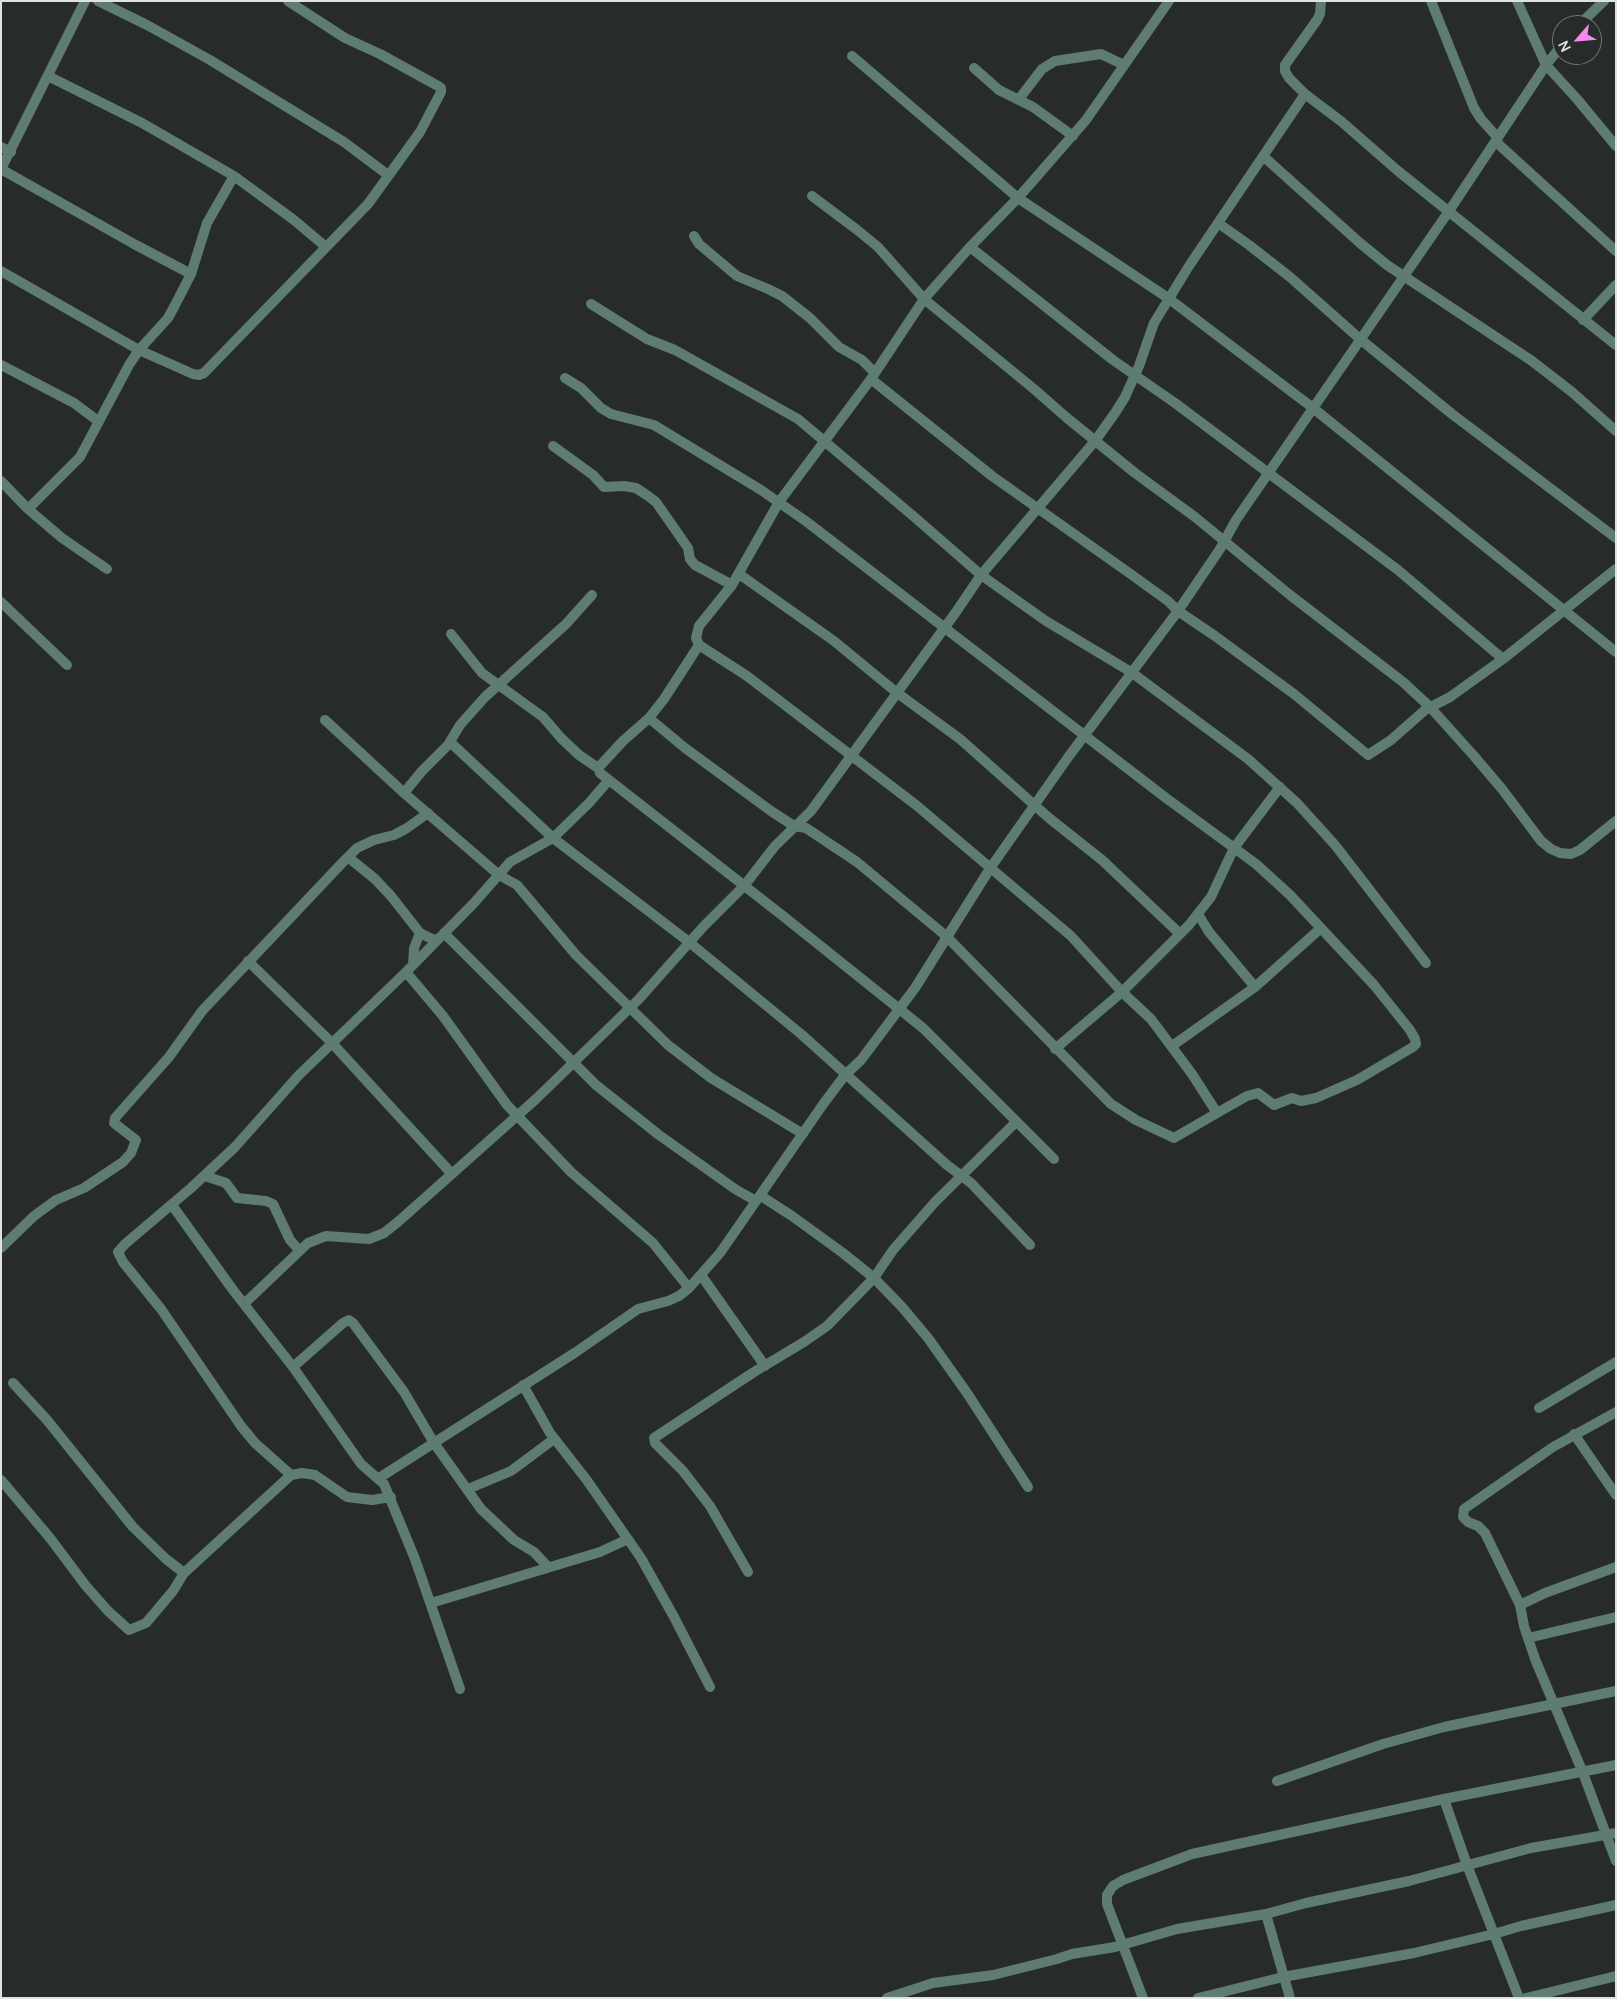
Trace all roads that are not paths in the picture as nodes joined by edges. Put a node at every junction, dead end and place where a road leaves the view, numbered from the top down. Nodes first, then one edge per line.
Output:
1 (85, 1) edge
2 (98, 1) edge
3 (288, 1) edge
4 (1169, 1) edge
5 (1321, 1) edge
6 (1431, 1) edge
7 (1517, 1) edge
8 (1604, 1) edge
9 (1590, 15) edge
10 (852, 56) dead end
11 (1552, 58) edge
12 (1546, 65) junction
13 (1124, 66) junction
14 (974, 68) dead end
15 (48, 76) junction
16 (1305, 94) junction
17 (1019, 99) junction
18 (1073, 136) junction
19 (1497, 140) junction
20 (1616, 146) edge
21 (6, 150) edge
22 (1263, 156) junction
23 (1, 169) edge
24 (388, 175) junction
25 (234, 176) junction
26 (812, 196) dead end
27 (1018, 198) junction
28 (1449, 211) junction
29 (1218, 223) junction
30 (694, 236) dead end
31 (326, 247) junction
32 (970, 247) junction
33 (1616, 251) edge
34 (1, 271) edge
35 (191, 274) junction
36 (1404, 276) junction
37 (1616, 285) edge
38 (1168, 298) junction
39 (924, 299) junction
40 (591, 304) dead end
41 (1584, 320) junction
42 (1360, 339) junction
43 (1616, 344) edge
44 (139, 350) junction
45 (1, 365) edge
46 (873, 376) junction
47 (1134, 376) junction
48 (565, 378) dead end
49 (1312, 408) junction
50 (98, 421) junction
51 (1616, 431) edge
52 (824, 442) junction
53 (1095, 442) junction
54 (553, 446) dead end
55 (1269, 474) junction
56 (1, 481) edge
57 (779, 502) junction
58 (1037, 508) junction
59 (28, 509) junction
60 (1616, 538) edge
61 (1224, 542) junction
62 (1616, 568) edge
63 (107, 569) dead end
64 (739, 574) junction
65 (980, 575) junction
66 (732, 585) junction
67 (592, 595) dead end
68 (1, 602) edge
69 (1178, 611) junction
70 (1564, 611) junction
71 (945, 627) junction
72 (451, 634) dead end
73 (699, 645) junction
74 (1616, 652) edge
75 (1503, 659) junction
76 (67, 665) dead end
77 (1131, 672) junction
78 (499, 685) junction
79 (896, 692) junction
80 (1430, 707) junction
81 (649, 718) junction
82 (325, 720) dead end
83 (1085, 735) junction
84 (450, 742) junction
85 (850, 756) junction
86 (598, 768) junction
87 (609, 780) junction
88 (1280, 787) junction
89 (404, 793) junction
90 (1034, 806) junction
91 (428, 813) junction
92 (1616, 820) edge
93 (794, 826) junction
94 (553, 838) junction
95 (1234, 848) junction
96 (348, 857) junction
97 (991, 867) junction
98 (499, 874) junction
99 (744, 886) junction
100 (1198, 914) junction
101 (1321, 928) junction
102 (420, 933) junction
103 (1179, 933) junction
104 (441, 936) junction
105 (946, 936) junction
106 (689, 942) junction
107 (248, 961) junction
108 (1426, 963) dead end
109 (409, 969) junction
110 (1255, 987) junction
111 (1122, 992) junction
112 (629, 1008) junction
113 (898, 1008) junction
114 (332, 1043) junction
115 (1172, 1046) junction
116 (1056, 1049) junction
117 (572, 1063) junction
118 (846, 1075) junction
119 (1217, 1113) junction
120 (518, 1115) junction
121 (1016, 1122) junction
122 (803, 1134) junction
123 (1054, 1159) dead end
124 (451, 1173) junction
125 (960, 1175) junction
126 (205, 1176) junction
127 (758, 1198) junction
128 (172, 1205) junction
129 (1030, 1244) dead end
130 (1, 1248) edge
131 (299, 1250) junction
132 (701, 1275) junction
133 (874, 1278) junction
134 (689, 1288) junction
135 (245, 1304) junction
136 (1616, 1362) edge
137 (293, 1366) junction
138 (765, 1366) junction
139 (13, 1384) dead end
140 (523, 1385) junction
141 (1539, 1408) dead end
142 (1616, 1412) edge
143 (1574, 1434) junction
144 (554, 1438) junction
145 (434, 1443) junction
146 (291, 1475) junction
147 (379, 1478) junction
148 (1, 1480) edge
149 (1028, 1487) dead end
150 (468, 1489) junction
151 (1616, 1495) edge
152 (391, 1497) junction
153 (628, 1539) junction
154 (548, 1567) junction
155 (1616, 1567) edge
156 (748, 1572) dead end
157 (184, 1574) junction
158 (431, 1603) junction
159 (1520, 1605) junction
160 (1616, 1617) edge
161 (1528, 1638) junction
162 (710, 1687) dead end
163 (460, 1689) dead end
164 (1616, 1691) edge
165 (1553, 1704) junction
166 (1616, 1765) edge
167 (1583, 1773) junction
168 (1277, 1780) dead end
169 (1444, 1800) junction
170 (1610, 1834) edge
171 (1616, 1861) edge
172 (1467, 1865) junction
173 (1616, 1905) edge
174 (1266, 1914) junction
175 (1494, 1934) junction
176 (1122, 1944) junction
177 (1616, 1976) edge
178 (1283, 1977) junction
179 (887, 1998) edge
180 (1143, 1998) edge
181 (1198, 1998) edge
182 (1290, 1998) edge
183 (1519, 1998) edge
184 (1526, 1998) edge

1 - 15 street
2 - 24 street
3 - 24 street
4 - 13 street
5 - 16 street
6 - 19 street
7 - 12 street
8 - 9 street
10 - 27 street
11 - 12 street
12 - 19 street
12 - 20 street
13 - 17 street
13 - 18 street
14 - 17 street
15 - 21 street
15 - 25 street
16 - 22 street
16 - 28 street
17 - 18 street
18 - 27 street
19 - 28 street
19 - 33 street
21 - 23 street
22 - 29 street
22 - 36 street
23 - 35 street
24 - 31 street
25 - 31 street
25 - 35 street
26 - 39 street
27 - 32 street
27 - 38 street
28 - 36 street
28 - 41 street
29 - 38 street
29 - 42 street
30 - 46 street
31 - 44 street
32 - 39 street
32 - 47 street
34 - 44 street
35 - 44 street
36 - 42 street
36 - 51 street
37 - 41 street
38 - 47 street
38 - 49 street
39 - 46 street
39 - 53 street
40 - 52 street
41 - 43 street
42 - 49 street
42 - 60 street
44 - 50 street
45 - 50 street
46 - 52 street
46 - 58 street
47 - 53 street
47 - 55 street
48 - 57 street
49 - 55 street
49 - 70 street
50 - 59 street
52 - 57 street
52 - 65 street
53 - 58 street
53 - 61 street
54 - 66 street
55 - 61 street
55 - 75 street
56 - 59 street
57 - 64 street
57 - 71 street
58 - 65 street
58 - 69 street
59 - 63 street
61 - 69 street
61 - 80 street
62 - 70 street
64 - 66 street
64 - 79 street
65 - 71 street
65 - 77 street
66 - 73 street
67 - 78 street
68 - 76 street
69 - 77 street
69 - 80 street
70 - 74 street
70 - 75 street
71 - 79 street
71 - 83 street
72 - 78 street
73 - 81 street
73 - 85 street
75 - 80 street
77 - 83 street
77 - 88 street
78 - 84 street
78 - 86 street
79 - 85 street
79 - 90 street
80 - 92 street
81 - 86 street
81 - 93 street
82 - 89 street
83 - 90 street
83 - 95 street
84 - 89 street
84 - 94 street
85 - 93 street
85 - 97 street
86 - 87 street
87 - 94 street
87 - 99 street
88 - 95 street
88 - 108 street
89 - 91 street
90 - 97 street
90 - 103 street
91 - 96 street
91 - 98 street
93 - 99 street
93 - 105 street
94 - 98 street
94 - 106 street
95 - 100 street
95 - 101 street
96 - 102 street
96 - 107 street
97 - 105 street
97 - 111 street
98 - 104 street
98 - 112 street
99 - 106 street
99 - 113 street
100 - 103 street
100 - 110 street
101 - 110 street
101 - 119 street
102 - 104 street
102 - 109 street
103 - 111 street
104 - 109 street
104 - 117 street
105 - 113 street
105 - 116 street
106 - 112 street
106 - 118 street
107 - 114 street
107 - 130 street
109 - 114 street
109 - 120 street
110 - 115 street
111 - 115 street
111 - 116 street
112 - 117 street
112 - 122 street
113 - 118 street
113 - 121 street
114 - 124 street
114 - 126 street
115 - 119 street
116 - 119 street
117 - 120 street
117 - 127 street
118 - 122 street
118 - 125 street
120 - 124 street
120 - 134 street
121 - 123 street
121 - 125 street
122 - 127 street
124 - 131 street
125 - 129 street
125 - 133 street
126 - 128 street
126 - 131 street
127 - 132 street
127 - 133 street
128 - 135 street
128 - 146 street
131 - 135 street
132 - 134 street
132 - 138 street
133 - 138 street
133 - 149 street
134 - 140 street
135 - 137 street
136 - 141 street
137 - 145 street
137 - 147 street
138 - 156 street
139 - 157 street
140 - 144 street
140 - 145 street
142 - 143 street
143 - 151 street
143 - 159 street
144 - 150 street
144 - 153 street
145 - 147 street
145 - 150 street
146 - 152 street
146 - 157 street
147 - 152 street
148 - 157 street
150 - 154 street
152 - 158 street
153 - 154 street
153 - 162 street
154 - 158 street
155 - 159 street
158 - 163 street
159 - 161 street
160 - 161 street
161 - 165 street
164 - 165 street
165 - 167 street
165 - 168 street
166 - 167 street
167 - 169 street
167 - 170 street
169 - 172 street
169 - 176 street
170 - 171 street
170 - 172 street
172 - 174 street
172 - 175 street
173 - 175 street
174 - 176 street
174 - 178 street
175 - 178 street
175 - 183 street
176 - 179 street
176 - 180 street
177 - 184 street
178 - 181 street
178 - 182 street

